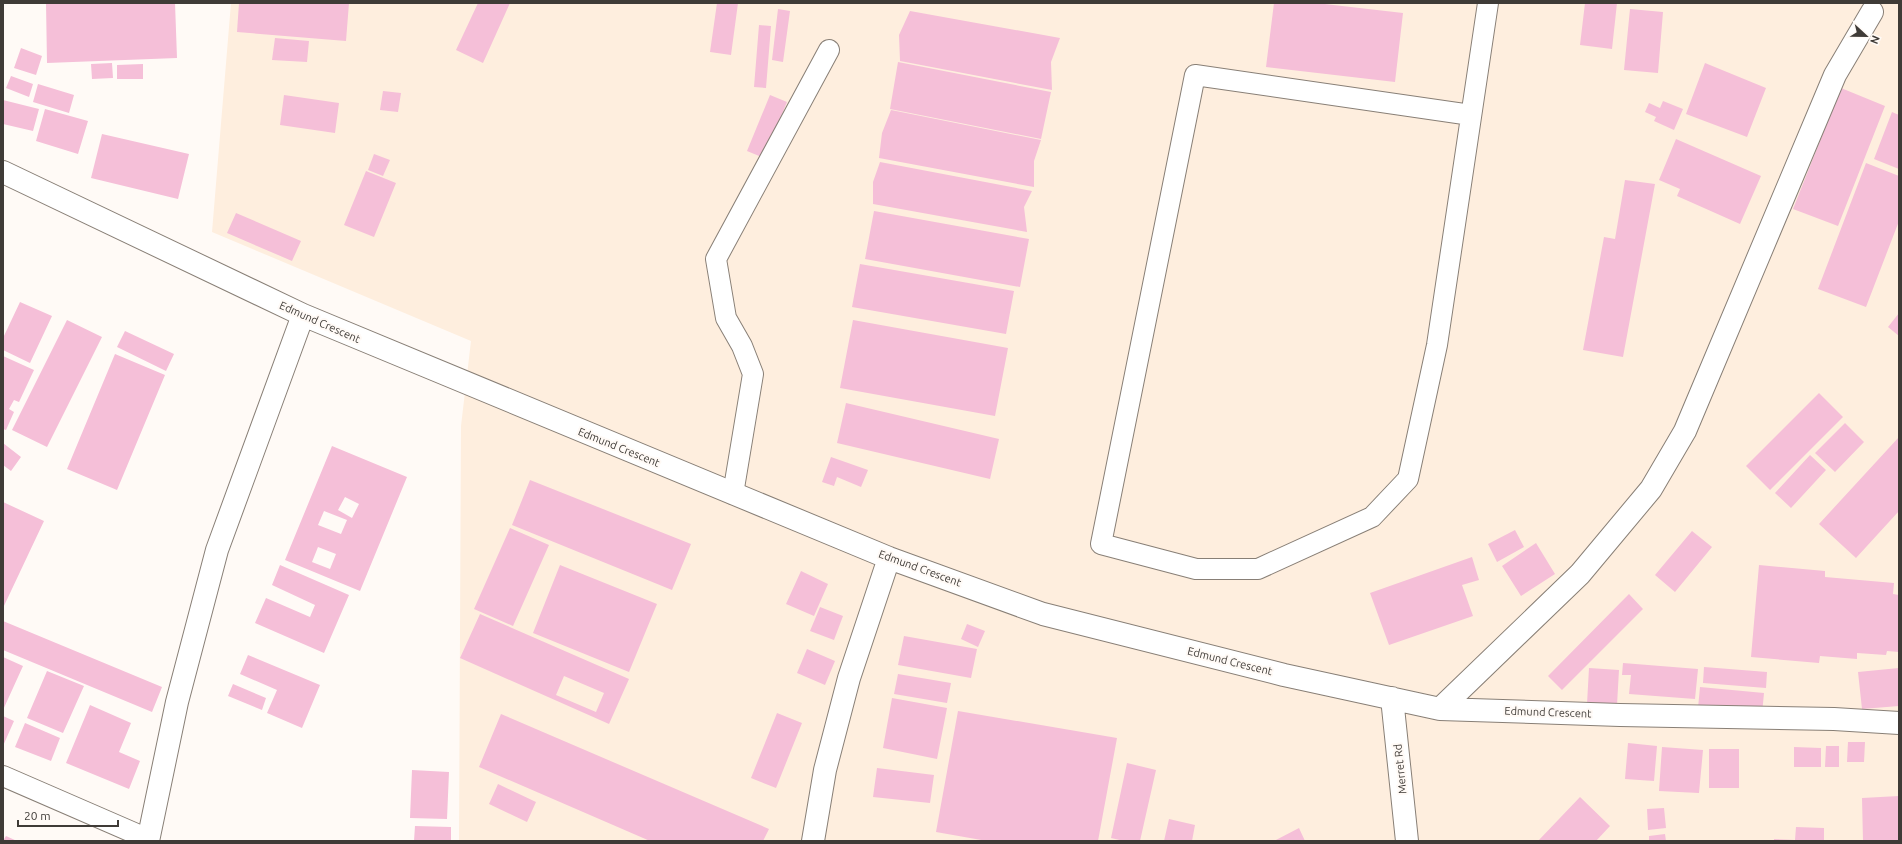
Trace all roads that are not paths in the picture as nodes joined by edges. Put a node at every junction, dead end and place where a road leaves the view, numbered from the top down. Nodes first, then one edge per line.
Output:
1 (1488, 3) edge
2 (1872, 12) dead end
3 (829, 50) dead end
4 (1471, 115) junction
5 (3, 172) edge
6 (302, 315) junction
7 (733, 494) junction
8 (889, 558) junction
9 (1392, 698) junction
10 (1440, 709) junction
11 (1899, 723) edge
12 (3, 776) edge
13 (148, 840) edge
14 (813, 841) edge
15 (1407, 841) edge

1 - 4 lane
2 - 10 street
3 - 7 lane
4 - 4 lane
5 - 6 street, Edmund Crescent
6 - 7 street, Edmund Crescent
6 - 13 street
7 - 8 street, Edmund Crescent
8 - 9 street, Edmund Crescent
8 - 14 street
9 - 10 street, Edmund Crescent
9 - 15 street, Merret Rd
10 - 11 street, Edmund Crescent
12 - 13 lane

